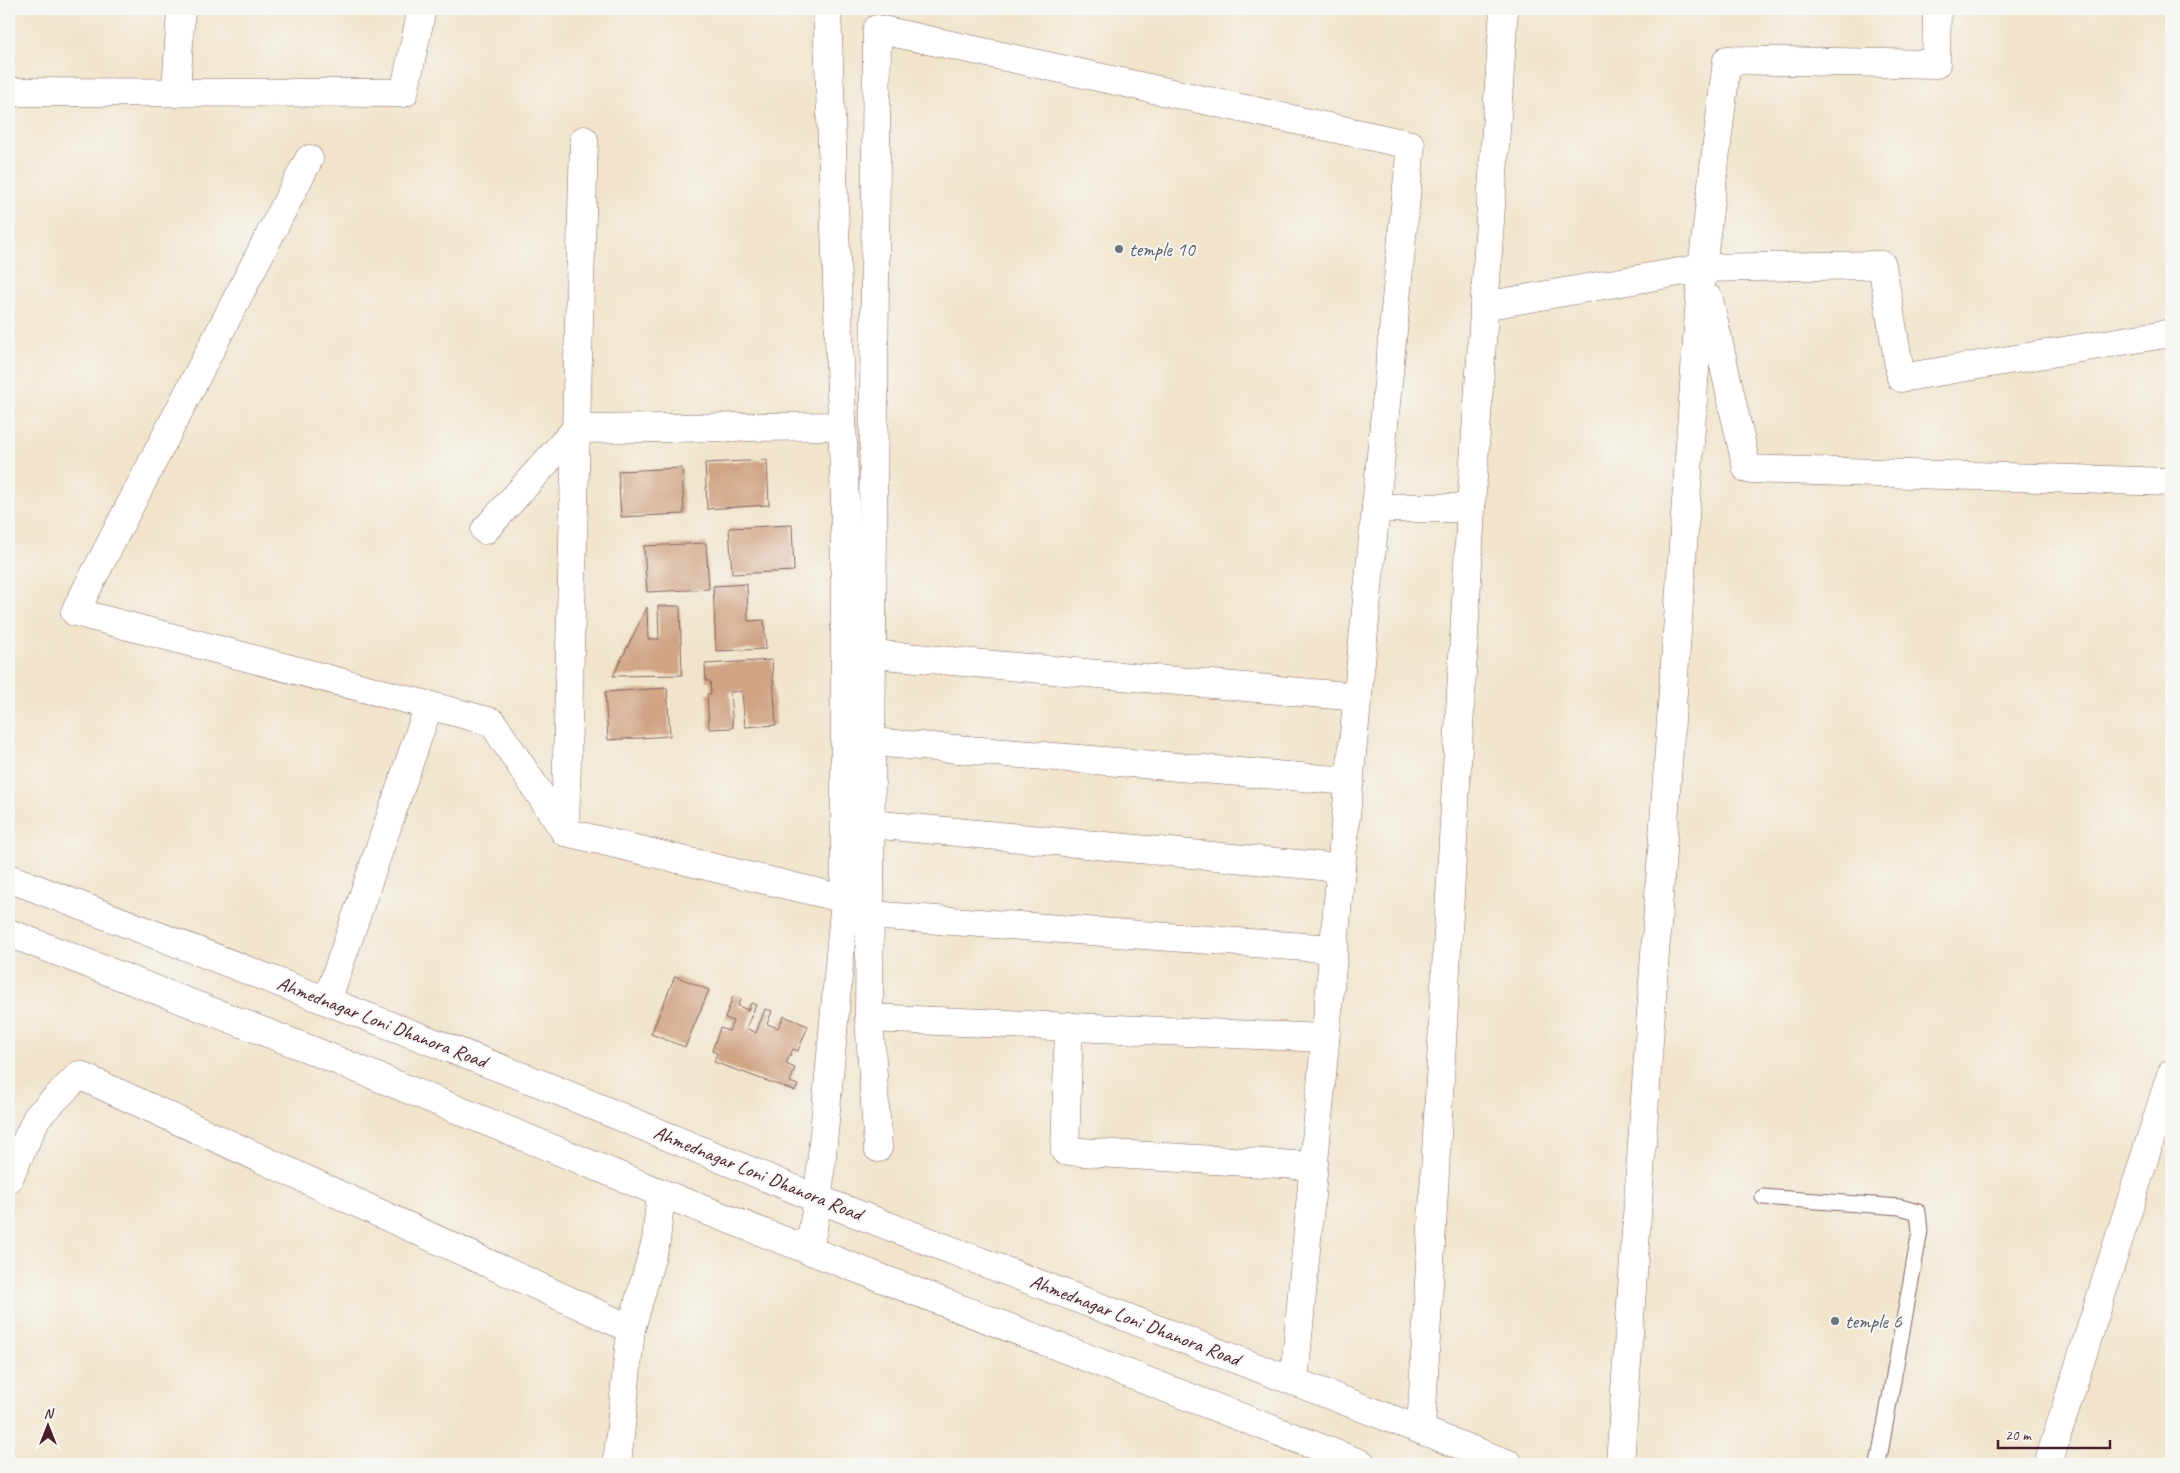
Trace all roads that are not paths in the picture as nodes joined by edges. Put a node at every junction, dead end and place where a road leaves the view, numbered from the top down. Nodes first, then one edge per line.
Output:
1 (181, 9) edge
2 (422, 9) edge
3 (827, 9) edge
4 (1504, 9) edge
5 (1937, 9) edge
6 (9, 92) edge
7 (176, 93) junction
8 (584, 140) dead end
9 (309, 159) dead end
10 (1702, 268) junction
11 (1484, 306) junction
12 (2171, 333) edge
13 (842, 426) junction
14 (576, 429) junction
15 (2171, 482) edge
16 (1376, 508) junction
17 (1471, 508) junction
18 (485, 530) dead end
19 (872, 654) junction
20 (1358, 696) junction
21 (429, 705) junction
22 (871, 742) junction
23 (1350, 782) junction
24 (871, 824) junction
25 (565, 832) junction
26 (1341, 868) junction
27 (9, 878) edge
28 (845, 899) junction
29 (870, 915) junction
30 (9, 933) edge
31 (1333, 950) junction
32 (327, 1001) junction
33 (869, 1018) junction
34 (1069, 1026) junction
35 (1325, 1038) junction
36 (2171, 1074) edge
37 (878, 1148) dead end
38 (1313, 1166) junction
39 (9, 1178) edge
40 (661, 1193) junction
41 (1763, 1198) dead end
42 (818, 1199) junction
43 (810, 1251) junction
44 (632, 1329) junction
45 (1294, 1381) junction
46 (1421, 1430) junction
47 (1355, 1463) edge
48 (617, 1464) edge
49 (1509, 1464) edge
50 (1620, 1464) edge
51 (1878, 1464) edge
52 (2048, 1464) edge

1 - 7 street
2 - 7 street
3 - 13 street
4 - 11 street
5 - 10 street
6 - 7 street
8 - 14 street
9 - 21 street
10 - 11 street
10 - 12 street
10 - 15 street
10 - 50 street
11 - 17 street
13 - 14 street
13 - 28 street
14 - 18 street
14 - 25 street
16 - 17 street
16 - 19 street
16 - 20 street
17 - 46 street
19 - 20 street
19 - 22 street
20 - 23 street
21 - 25 street
21 - 32 street
22 - 23 street
22 - 24 street
23 - 26 street
24 - 26 street
24 - 29 street
25 - 28 street
26 - 31 street
27 - 32 street, Ahmednagar Loni Dhanora Road
28 - 42 street
29 - 31 street
29 - 33 street
30 - 40 street
31 - 35 street
32 - 42 street, Ahmednagar Loni Dhanora Road
33 - 34 street
33 - 37 street
34 - 35 street
34 - 38 street
35 - 38 street
36 - 52 street
38 - 45 street
39 - 44 street
40 - 43 street
40 - 44 street
41 - 51 lane
42 - 43 street
42 - 45 street, Ahmednagar Loni Dhanora Road
43 - 47 street
44 - 48 street
45 - 46 street, Ahmednagar Loni Dhanora Road
46 - 49 street, Ahmednagar Loni Dhanora Road

